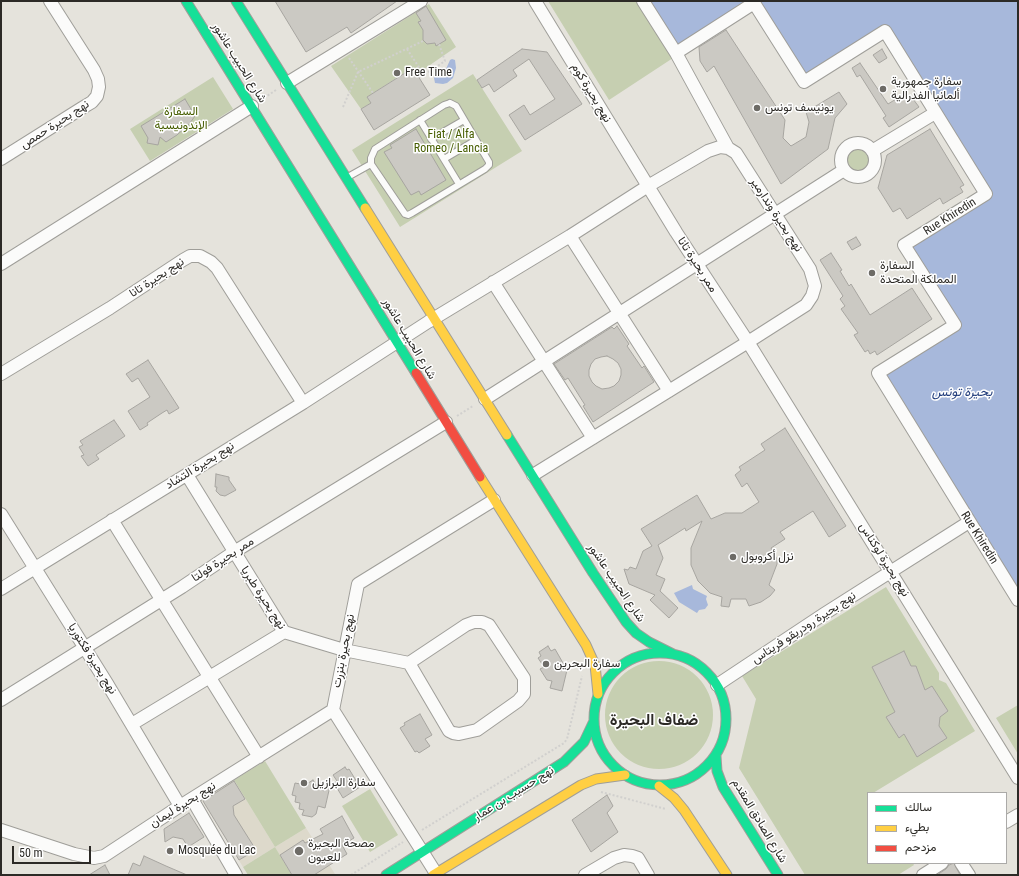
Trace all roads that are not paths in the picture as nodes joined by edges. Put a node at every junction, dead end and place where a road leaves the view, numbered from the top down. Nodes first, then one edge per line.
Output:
1 (50, 1) edge
2 (186, 1) edge
3 (236, 1) edge
4 (421, 1) edge
5 (535, 1) edge
6 (643, 1) edge
7 (676, 53) junction
8 (287, 83) junction
9 (252, 106) junction
10 (935, 113) junction
11 (420, 120) junction
12 (464, 120) junction
13 (431, 139) junction
14 (476, 140) junction
15 (728, 148) junction
16 (872, 151) junction
17 (1, 159) edge
18 (444, 159) junction
19 (371, 164) junction
20 (844, 170) junction
21 (346, 178) junction
22 (459, 184) junction
23 (648, 186) junction
24 (774, 214) junction
25 (570, 236) junction
26 (1, 264) edge
27 (697, 264) junction
28 (493, 282) junction
29 (619, 313) junction
30 (434, 318) junction
31 (397, 342) junction
32 (748, 342) junction
33 (544, 361) junction
34 (1, 374) edge
35 (669, 391) junction
36 (485, 399) junction
37 (303, 403) junction
38 (446, 422) junction
39 (593, 438) junction
40 (187, 475) junction
41 (533, 475) junction
42 (494, 500) junction
43 (1, 514) edge
44 (112, 520) junction
45 (970, 522) junction
46 (234, 552) junction
47 (35, 568) junction
48 (891, 572) junction
49 (1, 590) edge
50 (162, 600) junction
51 (1018, 600) edge
52 (284, 632) junction
53 (85, 648) junction
54 (344, 650) junction
55 (673, 654) junction
56 (409, 663) junction
57 (209, 676) junction
58 (717, 684) junction
59 (598, 694) junction
60 (1, 700) edge
61 (333, 710) junction
62 (593, 723) junction
63 (132, 724) junction
64 (716, 756) junction
65 (259, 757) junction
66 (624, 775) junction
67 (1018, 778) edge
68 (659, 786) junction
69 (192, 799) junction
70 (180, 806) junction
71 (1018, 815) edge
72 (1007, 821) edge
73 (1, 830) edge
74 (422, 852) junction
75 (940, 864) edge
76 (962, 864) edge
77 (435, 874) edge
78 (236, 875) edge
79 (386, 875) edge
80 (585, 875) edge
81 (648, 875) edge
82 (727, 875) edge
83 (778, 875) edge
84 (923, 875) edge
85 (969, 875) edge

1 - 17 street, نهج بحيرة حمص
2 - 9 main road, شارع الحبيب عاشور
3 - 8 main road, شارع الحبيب عاشور
4 - 8 street
5 - 23 street, نهج بحيرة كوم
6 - 7 street
7 - 10 street, Rue Khiredin
7 - 15 street, نهج بحيرة وندارمير
8 - 21 main road, شارع الحبيب عاشور
9 - 26 street
9 - 31 main road, شارع الحبيب عاشور
10 - 16 street
10 - 45 street, Rue Khiredin
11 - 12 lane
11 - 13 lane
11 - 19 lane
12 - 13 lane
12 - 14 lane
13 - 18 lane
14 - 18 lane
14 - 22 lane
15 - 23 street
15 - 24 street, نهج بحيرة وندارمير
16 - 20 street
16 - 20 street
18 - 22 lane
19 - 21 lane
19 - 22 lane
20 - 24 street
21 - 30 main road, شارع الحبيب عاشور
23 - 25 street
23 - 27 street, ممر بحيرة تانا
24 - 27 street
24 - 32 street, نهج بحيرة وندارمير
25 - 28 street
25 - 29 street
27 - 29 street
27 - 32 street, ممر بحيرة تانا
28 - 30 street
28 - 33 street
29 - 33 street
29 - 35 street
30 - 31 street, نهج بحيرة التشاد
30 - 36 main road, شارع الحبيب عاشور
31 - 37 street, نهج بحيرة التشاد
31 - 38 main road, شارع الحبيب عاشور
32 - 35 street, نهج بحيرة وندارمير
32 - 48 street, نهج بحيرة لوكناس
33 - 36 street
33 - 39 street
34 - 37 street, نهج بحيرة تانا
35 - 39 street, نهج بحيرة وندارمير
36 - 41 main road, شارع الحبيب عاشور
37 - 40 street, نهج بحيرة التشاد
38 - 42 main road, شارع الحبيب عاشور
38 - 46 street, ممر بحيرة فولتا
39 - 41 street, نهج بحيرة وندارمير
40 - 44 street, نهج بحيرة التشاد
40 - 46 street, نهج بحيرة طبريا
41 - 55 main road, شارع الحبيب عاشور
42 - 54 street, نهج بحيرة بنزرت
42 - 59 main road, شارع الحبيب عاشور
43 - 47 street, نهج بحيرة فكتوريا
44 - 47 street, نهج بحيرة التشاد
44 - 50 street
45 - 48 street, نهج بحيرة رودريقو فريتاس
45 - 51 street, Rue Khiredin
46 - 50 street, ممر بحيرة فولتا
46 - 52 street, نهج بحيرة طبريا
47 - 49 street, نهج بحيرة التشاد
47 - 53 street, نهج بحيرة فكتوريا
48 - 58 street, نهج بحيرة رودريقو فريتاس
48 - 67 street, نهج بحيرة لوكناس
50 - 53 street, ممر بحيرة فولتا
50 - 57 street
52 - 54 street, نهج بحيرة طبريا
52 - 57 street
53 - 60 street, ممر بحيرة فولتا
53 - 63 street, نهج بحيرة فكتوريا
54 - 56 street, نهج بحيرة طبريا
54 - 61 street, نهج بحيرة بنزرت
55 - 58 main road
55 - 59 main road
56 - 56 street
57 - 63 street
57 - 65 street
58 - 64 main road
59 - 62 main road
61 - 65 street, نهج بحيرة ليمان
61 - 74 street
62 - 66 main road
62 - 74 main road, نهج حسيب بن عمار
63 - 70 street, نهج بحيرة فكتوريا
64 - 68 main road
64 - 83 main road, شارع الصادق المقدم
65 - 69 street, نهج بحيرة ليمان
66 - 68 main road
66 - 77 main road
68 - 82 main road
69 - 70 street, نهج بحيرة ليمان
69 - 78 street
70 - 73 street, نهج بحيرة ليمان
71 - 72 street
74 - 77 street
74 - 79 main road, نهج حسيب بن عمار
75 - 84 street
76 - 85 street
80 - 81 street

